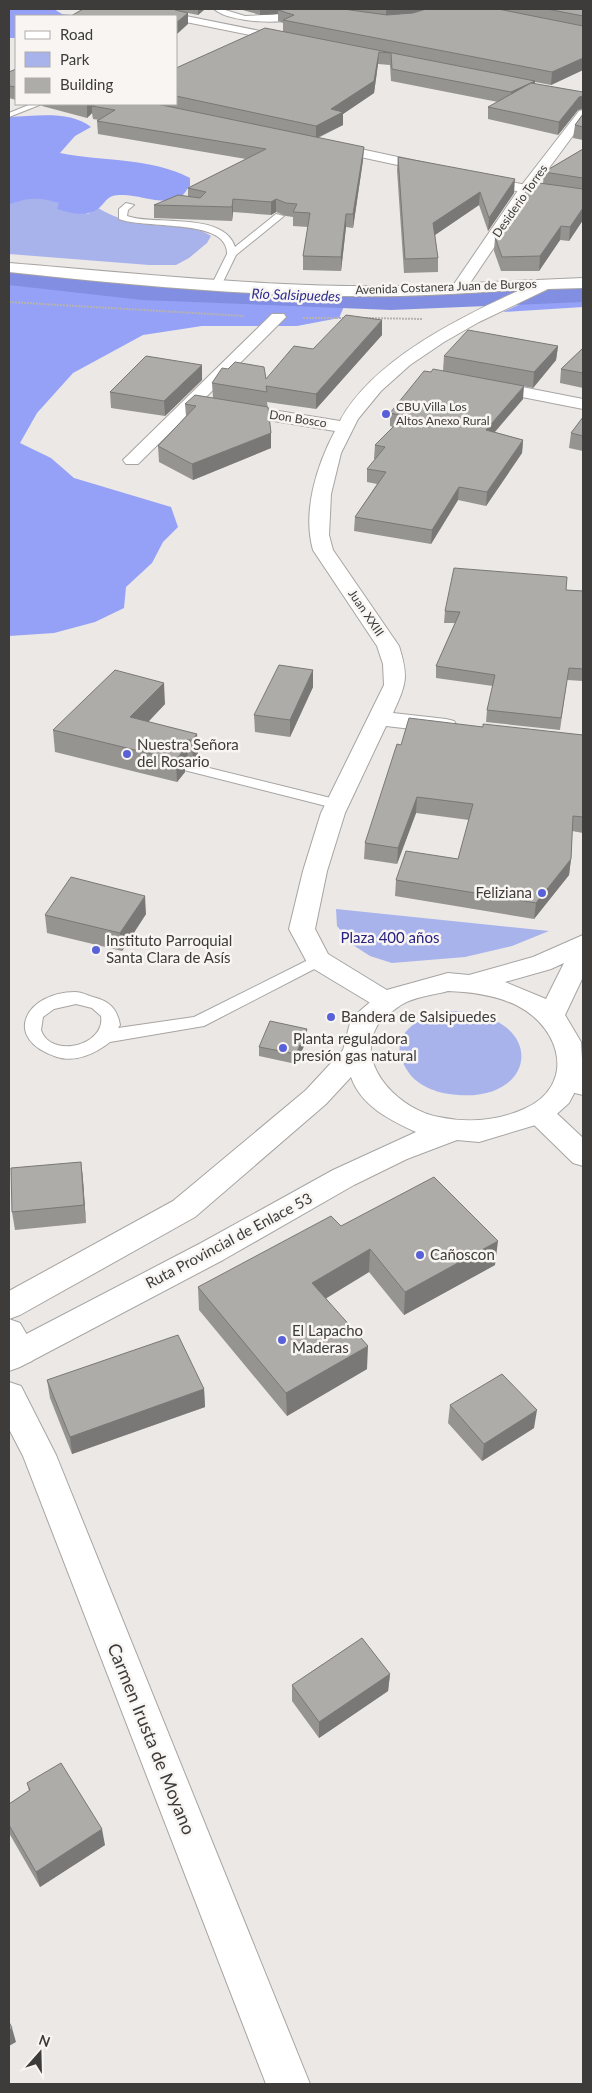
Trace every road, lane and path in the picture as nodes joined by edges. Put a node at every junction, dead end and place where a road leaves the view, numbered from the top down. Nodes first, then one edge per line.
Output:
1 (218, 9) edge
2 (315, 14) edge
3 (178, 17) edge
4 (304, 42) edge
5 (35, 105) edge
6 (583, 114) edge
7 (10, 115) edge
8 (313, 143) edge
9 (448, 172) edge
10 (468, 176) edge
11 (526, 189) junction
12 (583, 197) edge
13 (126, 207) dead end
14 (279, 216) edge
15 (232, 254) junction
16 (9, 268) edge
17 (583, 283) edge
18 (216, 286) junction
19 (542, 286) junction
20 (459, 289) junction
21 (9, 302) edge
22 (278, 317) junction
23 (349, 318) edge
24 (359, 318) edge
25 (468, 320) junction
26 (471, 382) edge
27 (191, 402) junction
28 (583, 404) edge
29 (345, 427) junction
30 (132, 460) dead end
31 (378, 718) junction
32 (466, 728) edge
33 (189, 766) dead end
34 (338, 804) junction
35 (583, 943) edge
36 (583, 950) edge
37 (318, 960) junction
38 (472, 983) junction
39 (386, 1001) junction
40 (565, 1029) edge
41 (107, 1036) dead end
42 (355, 1054) junction
43 (576, 1083) edge
44 (540, 1114) junction
45 (453, 1131) junction
46 (583, 1155) edge
47 (9, 1306) edge
48 (13, 1347) edge
49 (9, 1396) edge
50 (288, 2084) edge

1 - 2 lane
3 - 4 street
5 - 7 lane
6 - 11 street, Desiderio Torres
8 - 9 street
10 - 11 street
11 - 12 street
11 - 20 street, Desiderio Torres
13 - 15 lane
14 - 15 lane
15 - 18 lane
16 - 18 street, Avenida Costanera Juan de Burgos
17 - 19 street, Avenida Costanera Juan de Burgos
18 - 20 street, Avenida Costanera Juan de Burgos
19 - 20 street, Avenida Costanera Juan de Burgos
19 - 25 street, Juan XXIII
21 - 22 path
22 - 23 path
22 - 27 street
24 - 25 path
25 - 29 street, Juan XXIII
26 - 28 street
27 - 29 street, Don Bosco
27 - 30 street
29 - 31 street, Juan XXIII
31 - 32 street
31 - 34 street, Juan XXIII
33 - 34 lane
34 - 37 street, Juan XXIII
35 - 38 street
36 - 40 street
37 - 39 street
37 - 41 lane
38 - 39 street
38 - 40 street
39 - 42 street
40 - 43 street
42 - 45 street
42 - 47 street
43 - 44 street
44 - 45 street
44 - 46 street
45 - 48 street, Ruta Provincial de Enlace 53
49 - 50 street, Carmen Irusta de Moyano

